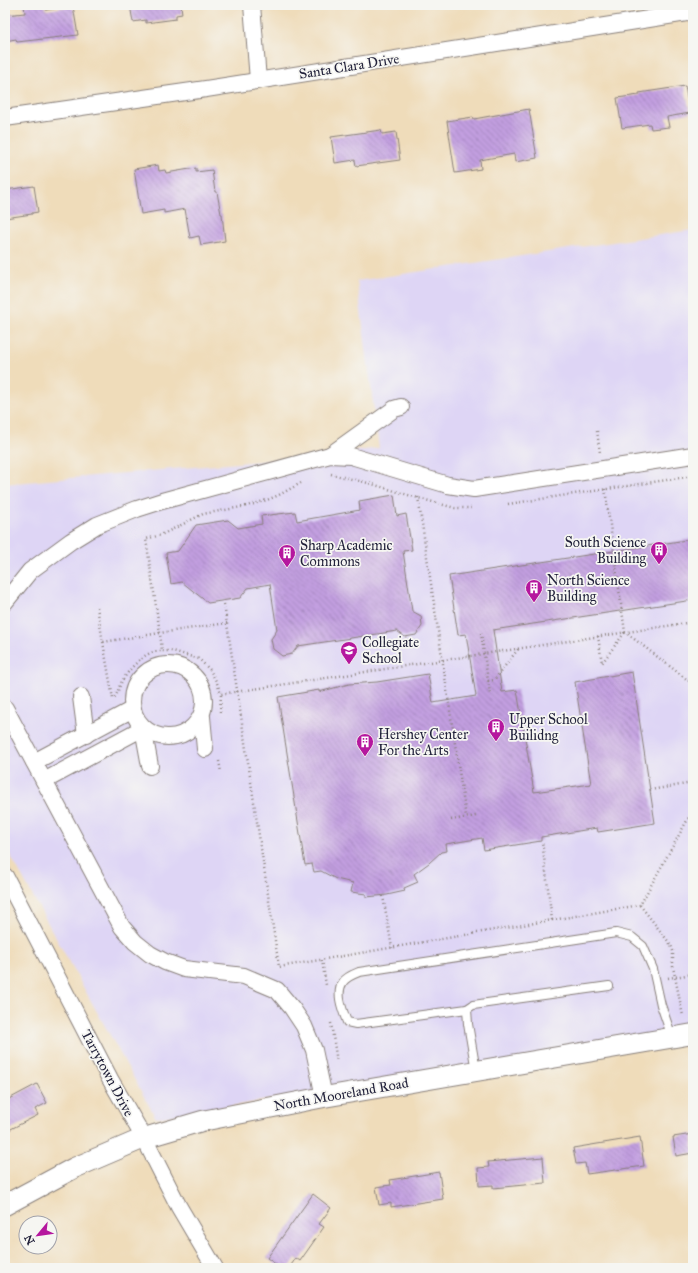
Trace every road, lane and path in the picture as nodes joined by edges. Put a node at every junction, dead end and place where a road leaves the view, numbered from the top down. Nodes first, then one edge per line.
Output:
1 (252, 5) edge
2 (693, 12) edge
3 (258, 80) junction
4 (5, 118) edge
5 (401, 408) dead end
6 (597, 431) dead end
7 (330, 455) junction
8 (693, 455) edge
9 (602, 469) junction
10 (324, 472) dead end
11 (693, 476) edge
12 (422, 477) junction
13 (306, 479) dead end
14 (605, 489) junction
15 (418, 498) junction
16 (507, 504) dead end
17 (473, 508) dead end
18 (5, 602) edge
19 (224, 604) dead end
20 (97, 607) dead end
21 (227, 622) junction
22 (693, 622) edge
23 (625, 632) junction
24 (160, 633) junction
25 (481, 633) dead end
26 (598, 636) junction
27 (103, 642) junction
28 (520, 648) junction
29 (162, 651) junction
30 (484, 654) junction
31 (443, 660) junction
32 (488, 681) junction
33 (693, 684) edge
34 (238, 691) junction
35 (490, 694) dead end
36 (80, 697) dead end
37 (5, 708) edge
38 (133, 709) junction
39 (202, 717) junction
40 (143, 728) junction
41 (86, 735) junction
42 (205, 749) dead end
43 (34, 762) junction
44 (150, 766) dead end
45 (44, 781) junction
46 (693, 783) edge
47 (650, 790) dead end
48 (693, 810) edge
49 (476, 816) dead end
50 (466, 817) junction
51 (451, 820) dead end
52 (542, 841) dead end
53 (5, 876) edge
54 (383, 896) dead end
55 (640, 905) junction
56 (552, 920) junction
57 (392, 948) junction
58 (693, 974) edge
59 (675, 976) junction
60 (656, 980) junction
61 (609, 986) dead end
62 (467, 1009) junction
63 (689, 1027) edge
64 (672, 1038) junction
65 (476, 1070) junction
66 (324, 1097) junction
67 (144, 1138) junction
68 (5, 1205) edge
69 (215, 1268) edge

1 - 3 street
2 - 3 street, Santa Clara Drive
3 - 4 street, Santa Clara Drive
5 - 7 street
6 - 9 path
7 - 12 street
7 - 18 street
8 - 9 street
9 - 12 street
9 - 14 path
10 - 15 path
11 - 14 path
12 - 15 path
13 - 24 path
14 - 16 path
14 - 23 path
15 - 17 path
15 - 31 path
19 - 21 path
20 - 27 path
21 - 24 path
21 - 34 path
22 - 23 path
23 - 26 path
23 - 26 path
23 - 33 path
24 - 27 path
24 - 29 path
25 - 30 path
26 - 28 path
27 - 29 path
28 - 30 path
28 - 32 path
29 - 34 path
30 - 31 path
30 - 32 path
31 - 34 path
31 - 50 path
32 - 35 path
34 - 57 path
36 - 41 street
37 - 43 street
38 - 39 street
38 - 40 street
38 - 41 street
39 - 40 street
39 - 42 street
40 - 44 street
40 - 45 street
41 - 43 street
43 - 45 street
45 - 66 street
46 - 47 path
48 - 55 path
49 - 50 path
50 - 51 path
52 - 56 path
53 - 67 street, Tarrytown Drive
54 - 57 path
55 - 56 path
55 - 59 path
56 - 57 path
58 - 59 path
59 - 60 path
59 - 63 path
60 - 62 lane
60 - 64 lane
61 - 62 lane
62 - 65 lane
63 - 64 street, North Mooreland Road
64 - 65 street, North Mooreland Road
65 - 66 street, North Mooreland Road
66 - 67 street, North Mooreland Road
67 - 68 street, North Mooreland Road
67 - 69 street, Tarrytown Drive

